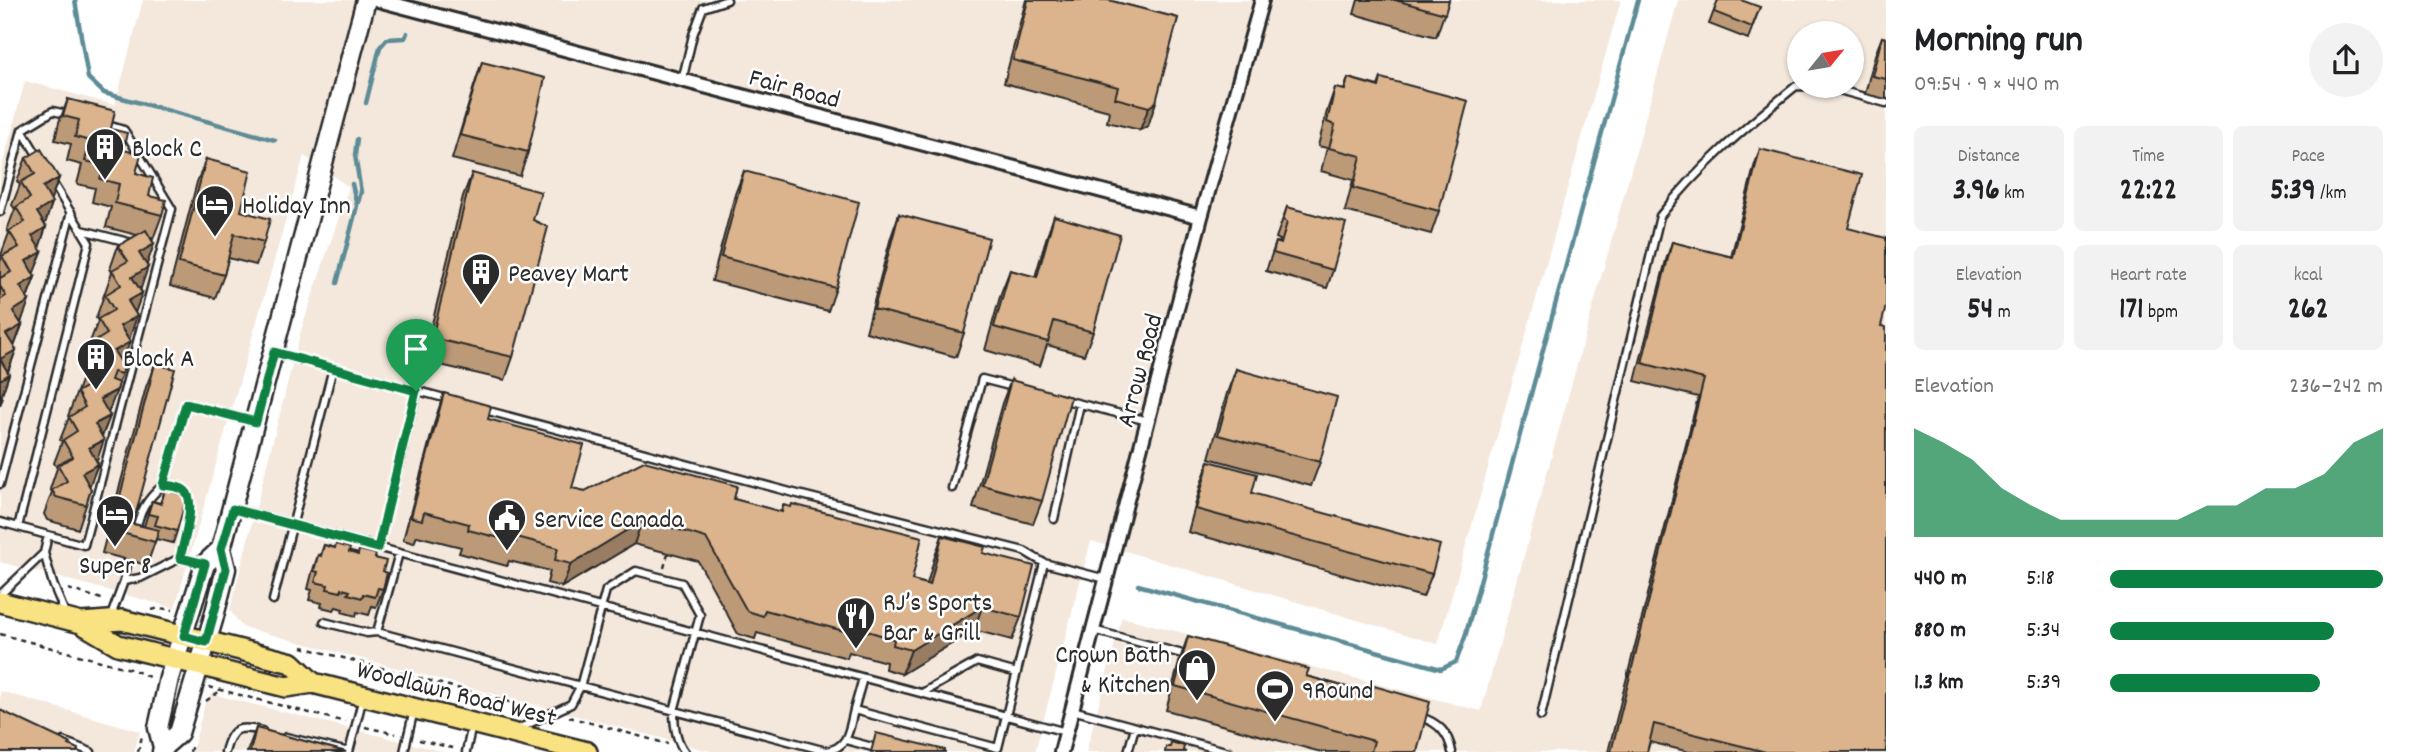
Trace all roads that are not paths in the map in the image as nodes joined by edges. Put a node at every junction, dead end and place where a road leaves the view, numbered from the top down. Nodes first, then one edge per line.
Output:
1 (366, 0) edge
2 (378, 0) edge
3 (698, 0) edge
4 (727, 0) edge
5 (1262, 0) edge
6 (703, 8) junction
7 (682, 80) junction
8 (1886, 103) edge
9 (76, 117) edge
10 (100, 123) edge
11 (22, 130) junction
12 (43, 165) edge
13 (50, 177) edge
14 (0, 212) edge
15 (71, 212) junction
16 (1201, 218) junction
17 (81, 229) junction
18 (135, 243) edge
19 (148, 247) edge
20 (161, 250) junction
21 (274, 352) junction
22 (333, 368) junction
23 (416, 391) junction
24 (1031, 391) edge
25 (1056, 398) edge
26 (456, 402) edge
27 (1080, 404) junction
28 (482, 409) edge
29 (1148, 421) junction
30 (256, 422) junction
31 (0, 484) edge
32 (163, 485) junction
33 (952, 488) dead end
34 (233, 509) junction
35 (1054, 519) dead end
36 (0, 522) edge
37 (292, 525) junction
38 (18, 527) junction
39 (48, 535) junction
40 (134, 537) edge
41 (378, 548) junction
42 (221, 549) junction
43 (44, 553) junction
44 (398, 553) junction
45 (180, 558) junction
46 (128, 560) dead end
47 (1044, 563) junction
48 (205, 564) junction
49 (1107, 579) junction
50 (124, 581) junction
51 (0, 595) edge
52 (272, 600) dead end
53 (0, 602) edge
54 (602, 607) junction
55 (112, 612) junction
56 (74, 621) junction
57 (324, 622) dead end
58 (1093, 630) junction
59 (377, 632) junction
60 (695, 632) junction
61 (184, 636) junction
62 (206, 642) junction
63 (1195, 657) edge
64 (172, 669) junction
65 (1017, 673) junction
66 (196, 674) junction
67 (863, 678) junction
68 (313, 683) junction
69 (580, 687) junction
70 (922, 693) junction
71 (363, 695) junction
72 (414, 708) junction
73 (854, 710) junction
74 (1072, 710) junction
75 (674, 711) junction
76 (1007, 716) junction
77 (1416, 716) edge
78 (1541, 716) dead end
79 (472, 723) junction
80 (1135, 727) junction
81 (268, 732) edge
82 (510, 732) junction
83 (1066, 732) junction
84 (281, 735) edge
85 (56, 738) edge
86 (846, 740) junction
87 (536, 746) edge
88 (162, 749) edge
89 (683, 750) edge
90 (1001, 750) edge
91 (466, 751) edge
92 (91, 752) edge
93 (225, 752) edge
94 (349, 752) edge
95 (404, 752) edge
96 (587, 752) edge
97 (891, 752) edge
98 (1061, 752) edge
99 (1128, 752) edge
100 (1229, 752) edge
101 (1452, 752) edge

1 - 21 main road
2 - 7 street, Fair Road
3 - 6 lane
4 - 6 lane
5 - 16 street, Arrow Road
6 - 7 lane
7 - 16 street, Fair Road
8 - 78 lane
9 - 11 lane
10 - 20 lane
11 - 12 lane
11 - 14 lane
13 - 15 lane
15 - 17 lane
15 - 31 lane
16 - 29 street, Arrow Road
17 - 18 lane
17 - 38 lane
19 - 20 lane
20 - 39 lane
21 - 22 lane
21 - 30 main road
22 - 23 lane
22 - 37 lane
23 - 26 lane
23 - 41 lane
24 - 33 lane
25 - 27 lane
27 - 29 lane
27 - 35 lane
28 - 47 lane
29 - 49 street, Arrow Road
30 - 32 lane
30 - 34 main road
32 - 40 lane
32 - 45 lane
34 - 37 lane
34 - 42 main road
36 - 38 lane
37 - 41 lane
37 - 52 lane
38 - 39 lane
39 - 43 lane
41 - 44 lane
42 - 48 main road
42 - 62 main road
43 - 51 lane
43 - 56 lane
44 - 54 lane
44 - 59 lane
45 - 48 lane
45 - 50 lane
46 - 50 lane
47 - 49 lane
47 - 65 lane
48 - 61 main road
49 - 58 street, Arrow Road
50 - 55 lane
53 - 56 main road, Woodlawn Road West
54 - 60 lane
54 - 60 lane
54 - 69 lane
55 - 56 main road, Woodlawn Road West
55 - 61 main road, Woodlawn Road West
56 - 64 main road, Woodlawn Road West
57 - 59 lane
58 - 63 lane
58 - 74 street, Arrow Road
59 - 69 lane
60 - 67 lane
60 - 75 lane
61 - 62 main road, Woodlawn Road West
61 - 64 main road
62 - 66 main road
62 - 68 main road, Woodlawn Road West
64 - 66 main road, Woodlawn Road West
64 - 88 main road
65 - 70 lane
65 - 76 lane
66 - 68 main road, Woodlawn Road West
66 - 88 main road
67 - 70 lane
67 - 73 lane
68 - 71 main road, Woodlawn Road West
69 - 75 lane
69 - 82 lane
70 - 76 lane
71 - 72 main road, Woodlawn Road West
71 - 94 lane
72 - 79 main road, Woodlawn Road West
72 - 95 lane
73 - 86 lane
73 - 90 lane
74 - 80 lane
74 - 83 street, Arrow Road
75 - 86 lane
75 - 89 lane
76 - 83 lane
76 - 90 lane
77 - 101 lane
79 - 82 main road, Woodlawn Road West
79 - 91 lane
80 - 99 lane
80 - 100 lane
81 - 93 lane
82 - 87 main road, Woodlawn Road West
83 - 98 street, Arrow Road
84 - 94 lane
85 - 92 lane
86 - 97 lane
87 - 96 main road, Woodlawn Road West

